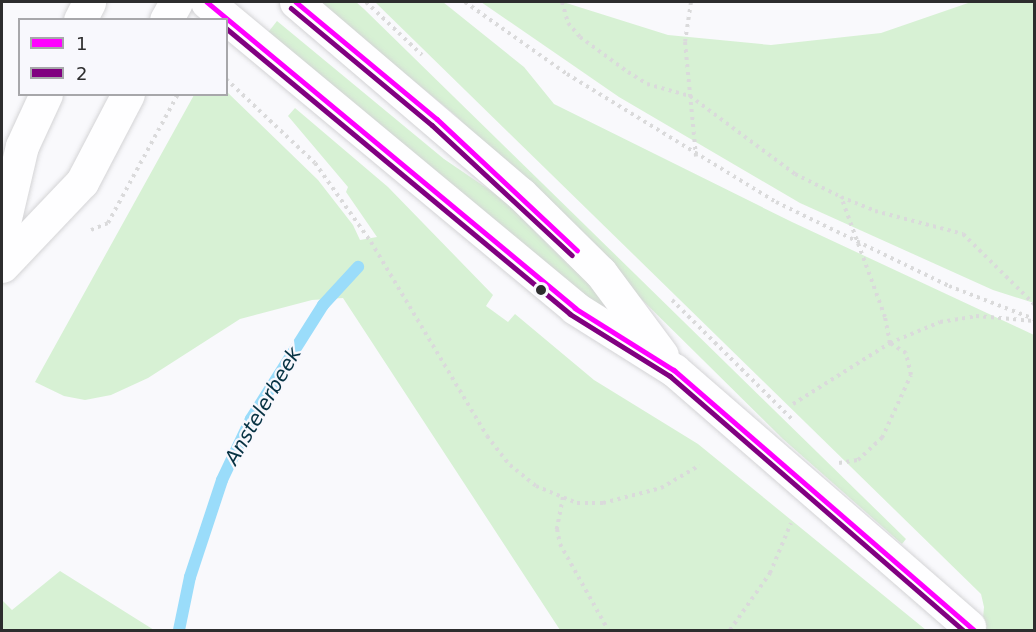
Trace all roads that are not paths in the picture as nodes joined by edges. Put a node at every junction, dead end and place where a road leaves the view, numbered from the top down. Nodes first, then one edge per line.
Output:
1 (89, 2) edge
2 (176, 2) edge
3 (207, 2) edge
4 (296, 2) edge
5 (81, 18) edge
6 (167, 18) edge
7 (226, 18) edge
8 (228, 19) edge
9 (45, 96) edge
10 (127, 96) edge
11 (2, 231) edge
12 (2, 266) edge
13 (674, 370) junction
14 (969, 626) dead end

1 - 5 main road
2 - 6 main road
3 - 7 main road
4 - 13 main road
8 - 13 main road
9 - 11 main road
10 - 12 main road
13 - 14 main road

